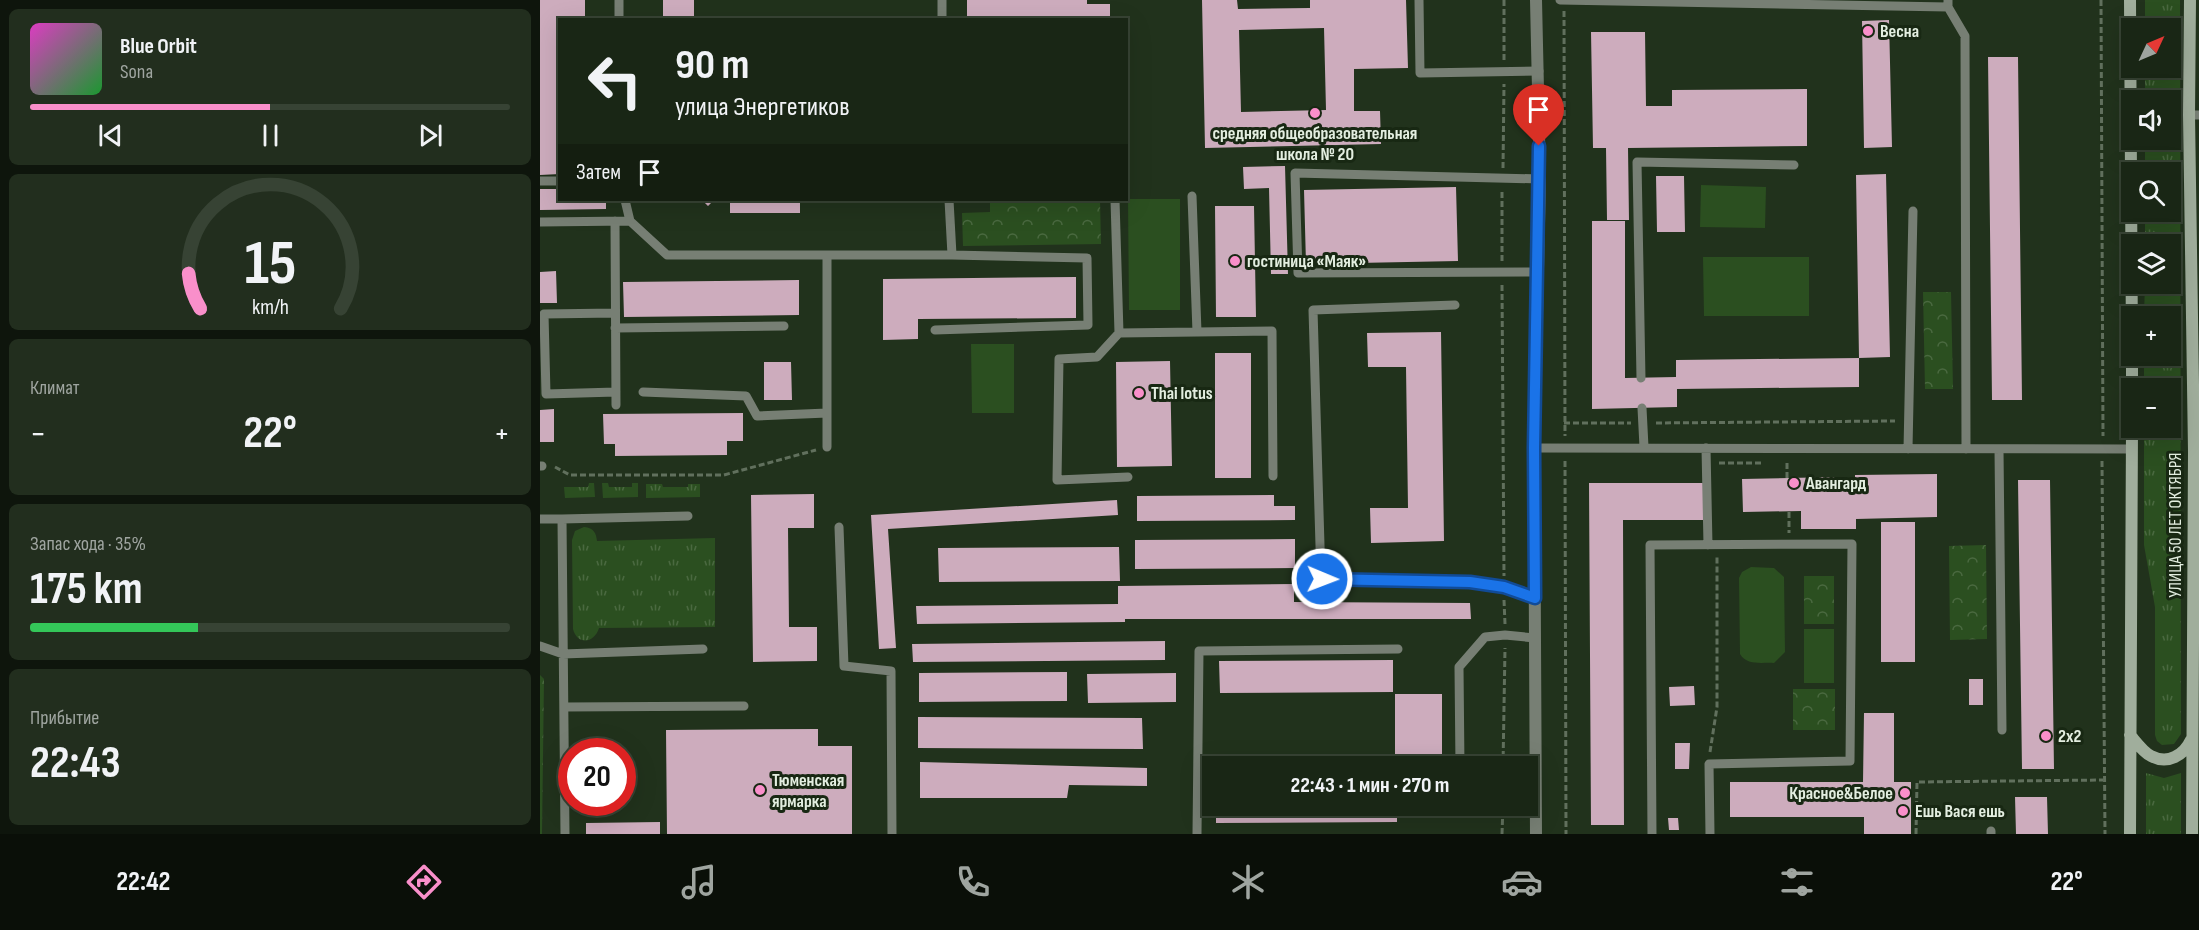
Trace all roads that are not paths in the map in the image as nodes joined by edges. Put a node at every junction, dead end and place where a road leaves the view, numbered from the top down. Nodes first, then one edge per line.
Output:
1 (619, 0) edge
2 (942, 0) edge
3 (1419, 0) edge
4 (1536, 0) edge
5 (1562, 0) edge
6 (2130, 0) edge
7 (2190, 0) edge
8 (1948, 3) edge
9 (619, 18) edge
10 (942, 18) edge
11 (1539, 71) junction
12 (2194, 115) edge
13 (1794, 165) dead end
14 (1540, 179) junction
15 (540, 181) edge
16 (558, 181) edge
17 (1192, 196) dead end
18 (625, 201) edge
19 (949, 201) edge
20 (1115, 201) edge
21 (1914, 211) dead end
22 (615, 221) junction
23 (540, 222) edge
24 (630, 222) junction
25 (952, 255) junction
26 (827, 256) junction
27 (1536, 272) junction
28 (1455, 305) dead end
29 (2132, 306) edge
30 (615, 313) junction
31 (784, 326) dead end
32 (615, 328) junction
33 (935, 330) dead end
34 (1197, 332) junction
35 (1119, 333) junction
36 (1641, 378) dead end
37 (616, 392) junction
38 (643, 392) dead end
39 (616, 405) dead end
40 (1642, 408) dead end
41 (827, 413) junction
42 (2196, 415) edge
43 (2132, 438) edge
44 (827, 447) road end
45 (1644, 447) junction
46 (1534, 448) junction
47 (1706, 448) junction
48 (1908, 449) junction
49 (1966, 449) junction
50 (1999, 449) junction
51 (2132, 449) junction
52 (1274, 476) dead end
53 (1128, 477) dead end
54 (688, 516) dead end
55 (540, 519) edge
56 (562, 519) junction
57 (839, 527) dead end
58 (1712, 545) junction
59 (1535, 598) junction
60 (1535, 638) junction
61 (540, 646) edge
62 (703, 649) dead end
63 (1398, 649) dead end
64 (563, 654) junction
65 (744, 706) dead end
66 (564, 707) junction
67 (2002, 730) dead end
68 (2130, 735) junction
69 (2192, 737) junction
70 (2196, 751) edge
71 (1460, 756) edge
72 (565, 834) edge
73 (892, 834) edge
74 (1197, 834) edge
75 (1536, 834) edge
76 (1652, 834) edge
77 (1710, 834) edge
78 (2130, 834) edge
79 (2192, 834) edge

1 - 9 lane
2 - 10 lane
3 - 11 lane
4 - 11 street
5 - 8 lane
6 - 29 main road
7 - 12 main road, УЛИЦА 50 ЛЕТ ОКТЯБРЯ
8 - 49 lane
11 - 14 street
12 - 42 main road, УЛИЦА 50 ЛЕТ ОКТЯБРЯ
13 - 36 lane
14 - 27 street
14 - 27 lane
15 - 16 lane
17 - 34 lane
18 - 24 lane
19 - 25 lane
20 - 35 lane
21 - 48 lane
22 - 23 lane
22 - 24 lane
22 - 30 lane
24 - 26 lane
25 - 26 lane
25 - 33 lane
26 - 41 lane
27 - 46 street
28 - 59 lane
30 - 32 lane
30 - 37 lane
31 - 32 lane
32 - 37 lane
34 - 35 lane
34 - 52 lane
35 - 53 lane
37 - 39 lane
38 - 41 lane
40 - 45 lane
41 - 44 lane
42 - 69 main road, УЛИЦА 50 ЛЕТ ОКТЯБРЯ
43 - 51 main road
45 - 46 lane
45 - 47 lane
46 - 59 street
47 - 48 lane
47 - 58 lane
48 - 49 lane
49 - 50 lane
50 - 51 lane
50 - 67 lane
51 - 68 main road
54 - 56 lane
55 - 56 lane
56 - 64 lane
57 - 73 lane
58 - 76 lane
58 - 77 lane
59 - 60 street
60 - 71 lane
60 - 75 street
61 - 64 lane
62 - 64 lane
63 - 74 lane
64 - 66 lane
65 - 66 lane
66 - 72 lane
68 - 69 main road
68 - 78 main road
69 - 70 main road, УЛИЦА 50 ЛЕТ ОКТЯБРЯ
70 - 79 main road, УЛИЦА 50 ЛЕТ ОКТЯБРЯ

